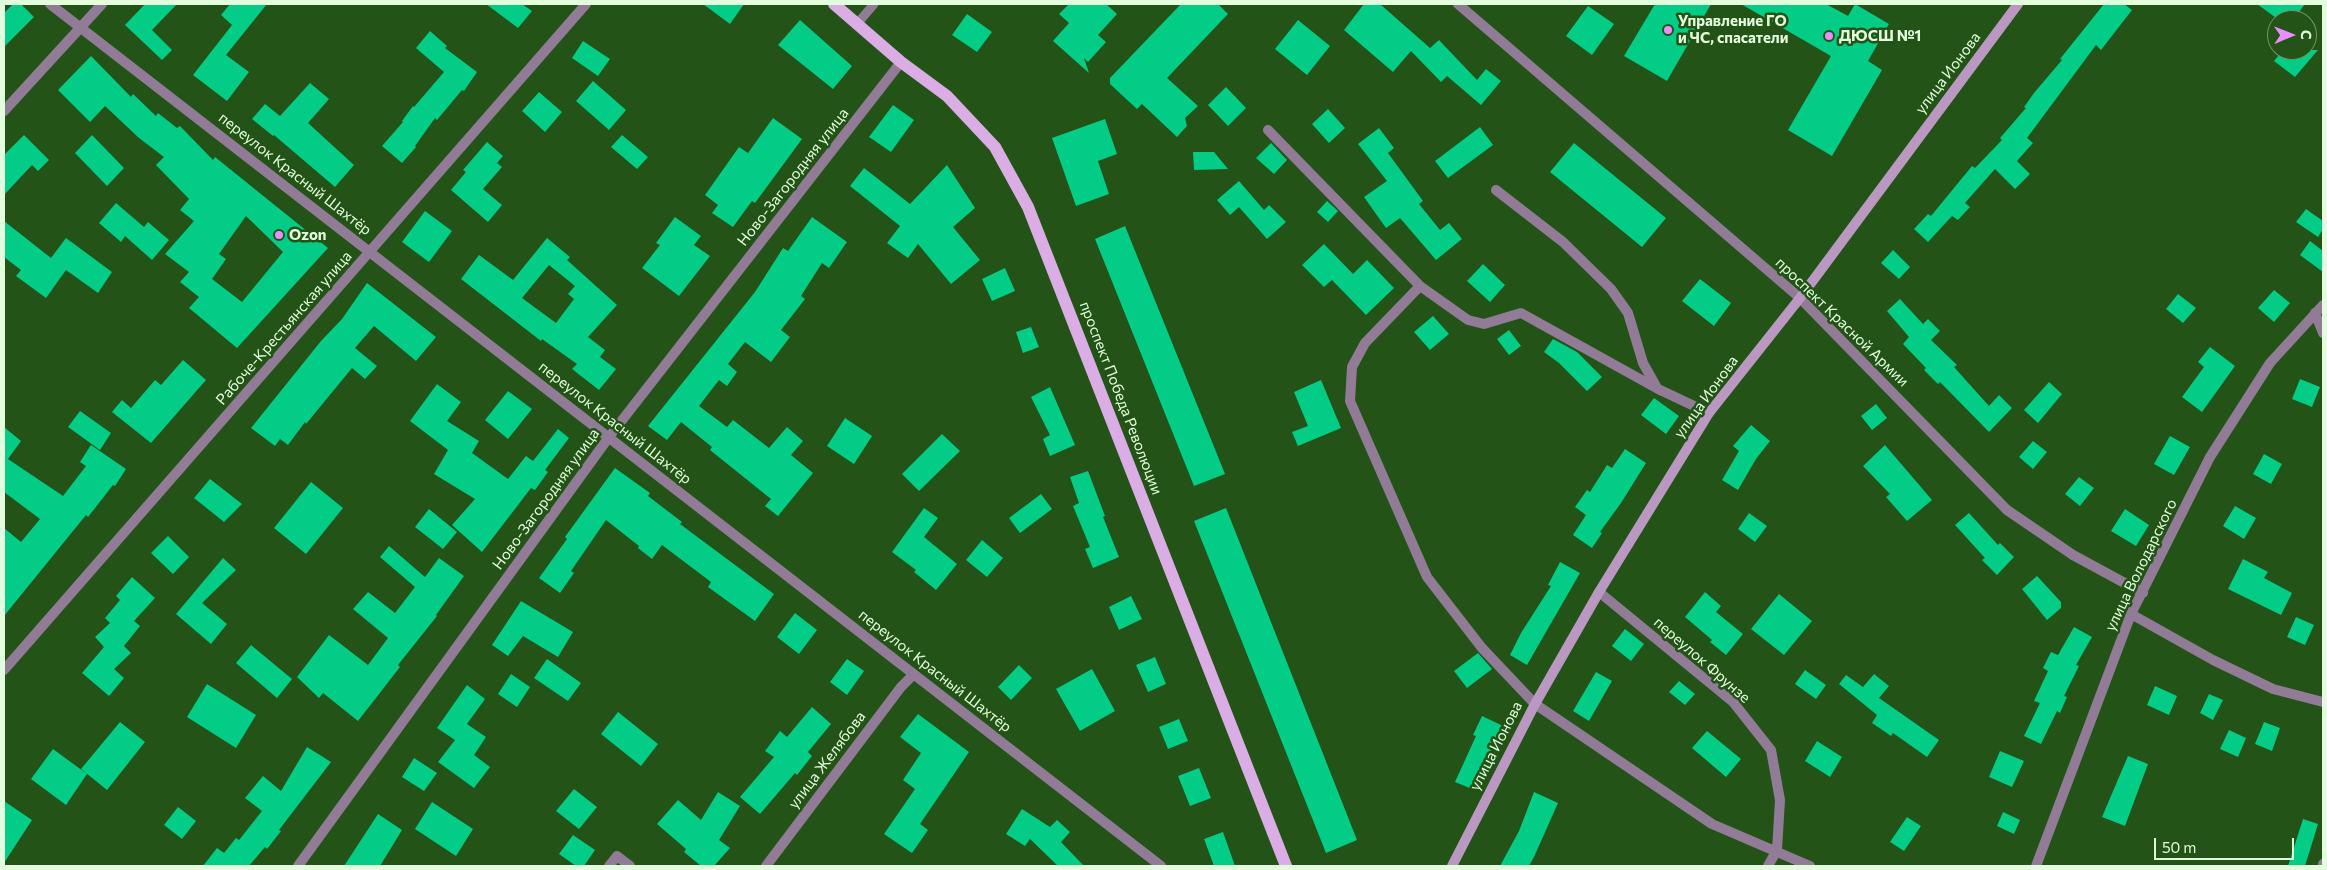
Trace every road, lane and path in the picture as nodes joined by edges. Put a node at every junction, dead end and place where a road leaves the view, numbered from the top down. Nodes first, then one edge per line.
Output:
1 (50, 4) edge
2 (102, 4) edge
3 (586, 4) edge
4 (834, 4) edge
5 (874, 4) edge
6 (1458, 4) edge
7 (2018, 4) edge
8 (857, 24) junction
9 (82, 28) junction
10 (901, 62) junction
11 (4, 111) edge
12 (1268, 130) dead end
13 (1496, 190) dead end
14 (371, 252) junction
15 (1420, 286) junction
16 (1800, 298) junction
17 (2323, 305) edge
18 (2314, 313) junction
19 (2323, 333) edge
20 (1658, 390) junction
21 (1709, 413) junction
22 (609, 437) junction
23 (1599, 592) junction
24 (2143, 593) junction
25 (2131, 614) junction
26 (4, 670) edge
27 (914, 674) junction
28 (2323, 702) edge
29 (1534, 704) junction
30 (1777, 850) junction
31 (298, 866) edge
32 (609, 866) edge
33 (630, 866) edge
34 (766, 866) edge
35 (1161, 866) edge
36 (1286, 866) edge
37 (1452, 866) edge
38 (1768, 866) edge
39 (1810, 866) edge
40 (2036, 866) edge

1 - 9 street, переулок Красный Шахтёр
2 - 9 street
3 - 14 street, Рабоче-Крестьянская улица
4 - 8 main road, проспект Победа Революции
5 - 8 lane
6 - 16 street, проспект Красной Армии
7 - 16 main road, улица Ионова
8 - 10 main road, проспект Победа Революции
9 - 11 street
9 - 14 street, переулок Красный Шахтёр
10 - 22 street, Ново-Загородняя улица
10 - 36 main road, проспект Победа Революции
12 - 15 street
13 - 20 street
14 - 22 street, переулок Красный Шахтёр
14 - 26 street, Рабоче-Крестьянская улица
15 - 20 street
15 - 29 street
16 - 21 main road, улица Ионова
16 - 24 street, проспект Красной Армии
17 - 18 street, улица Володарского
18 - 19 street
18 - 24 street, улица Володарского
20 - 21 street
21 - 23 main road, улица Ионова
22 - 27 street, переулок Красный Шахтёр
22 - 31 street, Ново-Загородняя улица
23 - 29 main road, улица Ионова
23 - 30 street, переулок Фрунзе
24 - 25 street, улица Володарского
25 - 28 street
25 - 40 street, улица Володарского
27 - 34 street, улица Желябова
27 - 35 street, переулок Красный Шахтёр
29 - 30 street
29 - 37 main road, улица Ионова
30 - 38 street
30 - 39 street
32 - 33 street

